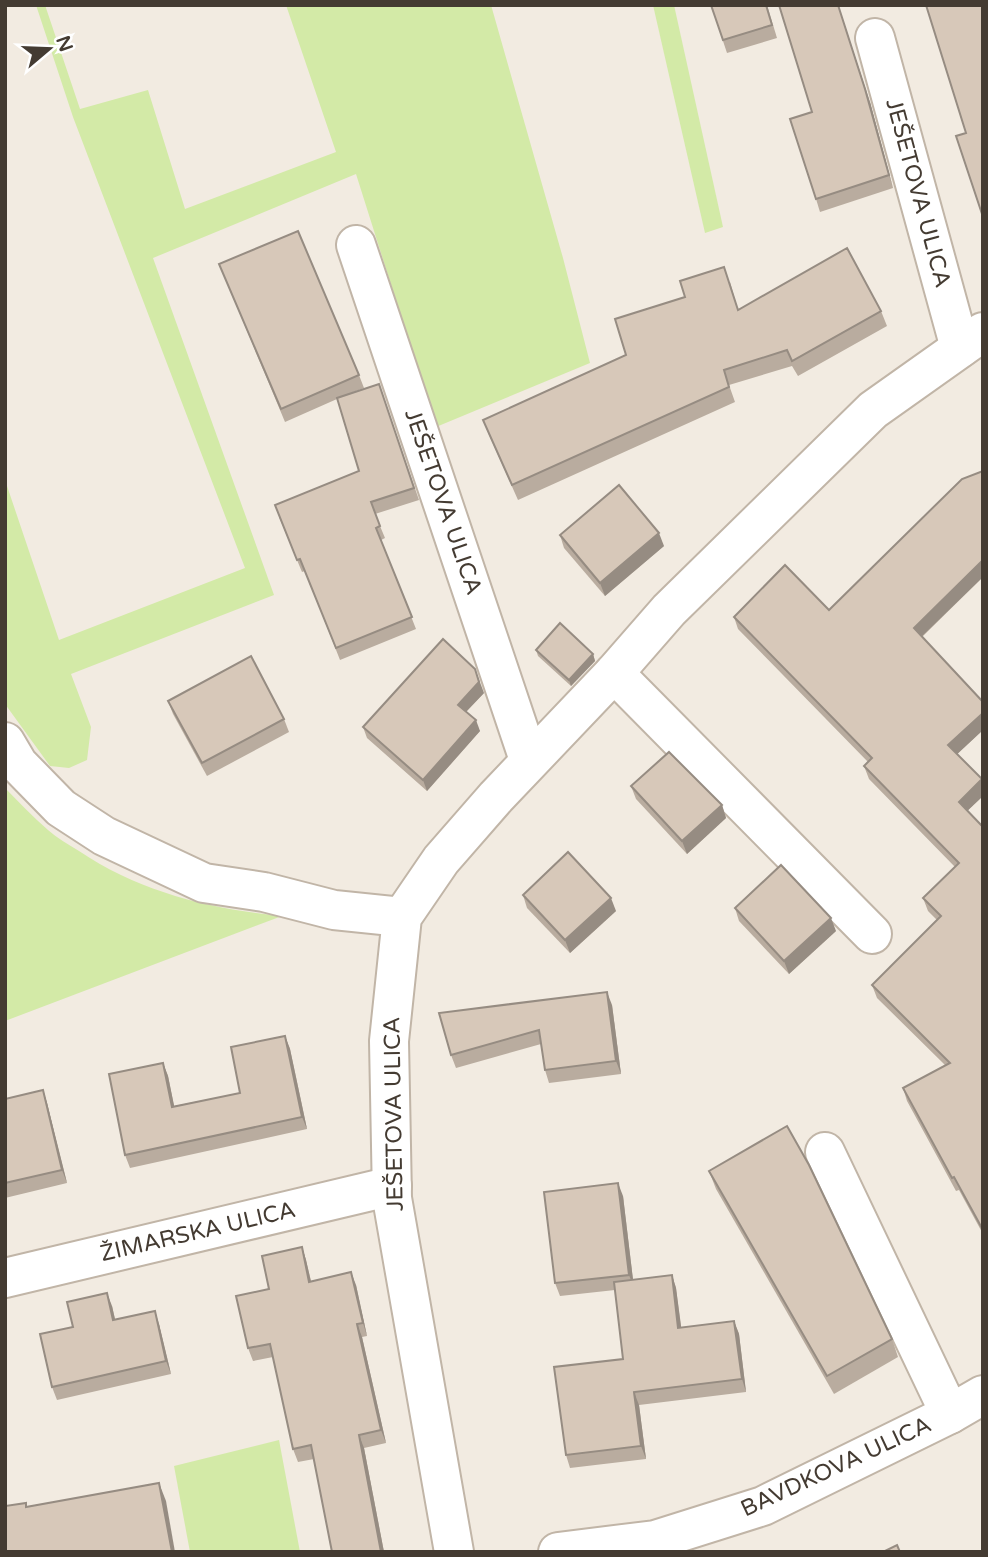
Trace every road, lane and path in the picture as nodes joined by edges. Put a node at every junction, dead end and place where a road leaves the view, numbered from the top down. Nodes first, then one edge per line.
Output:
1 (875, 38) dead end
2 (356, 245) dead end
3 (972, 340) edge
4 (614, 673) junction
5 (5, 742) edge
6 (530, 760) junction
7 (402, 917) junction
8 (872, 934) dead end
9 (825, 1152) dead end
10 (392, 1186) junction
11 (5, 1278) edge
12 (983, 1395) edge
13 (950, 1414) junction
14 (454, 1552) edge
15 (558, 1552) edge

1 - 3 street, JEŠETOVA ULICA
2 - 6 street, JEŠETOVA ULICA
3 - 4 street, JEŠETOVA ULICA
4 - 6 street, JEŠETOVA ULICA
4 - 8 street
5 - 7 street
6 - 7 street, JEŠETOVA ULICA
7 - 10 street, JEŠETOVA ULICA
9 - 13 street, BAVDKOVA ULICA
10 - 11 street, ŽIMARSKA ULICA
10 - 14 street, JEŠETOVA ULICA
12 - 13 street, BAVDKOVA ULICA
13 - 15 street, BAVDKOVA ULICA

